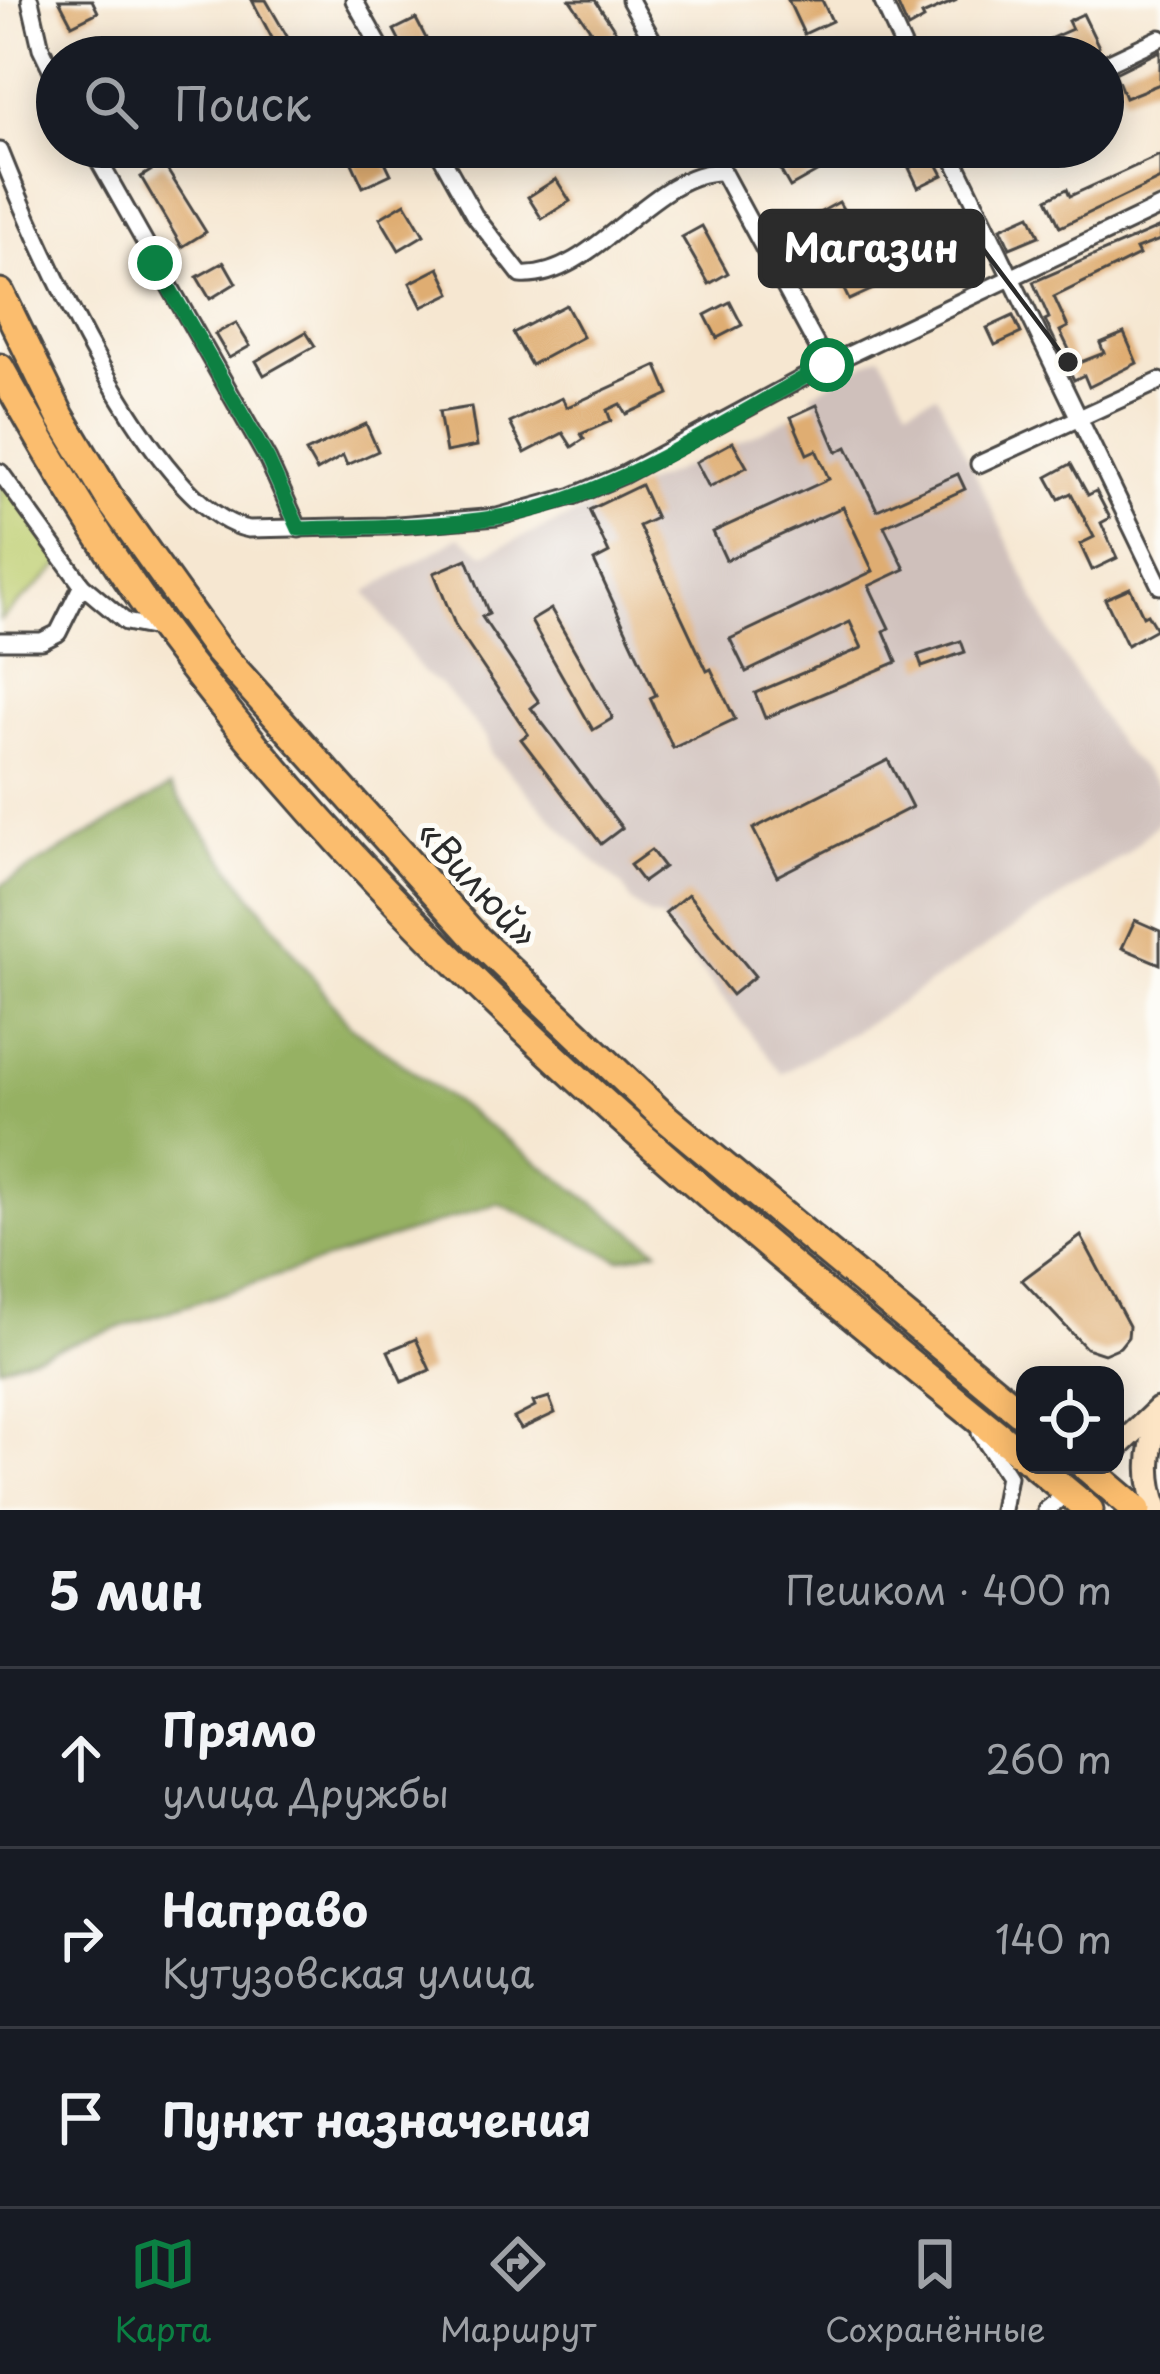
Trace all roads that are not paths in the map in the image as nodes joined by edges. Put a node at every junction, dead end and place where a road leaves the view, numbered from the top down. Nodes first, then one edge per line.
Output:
1 (30, 0) edge
2 (354, 0) edge
3 (630, 0) edge
4 (882, 0) edge
5 (38, 36) edge
6 (374, 36) edge
7 (650, 36) edge
8 (898, 36) edge
9 (1160, 38) edge
10 (1124, 55) edge
11 (0, 151) edge
12 (103, 168) edge
13 (448, 168) edge
14 (720, 168) edge
15 (958, 168) edge
16 (722, 172) junction
17 (1160, 207) edge
18 (1010, 280) junction
19 (0, 293) edge
20 (827, 365) junction
21 (0, 368) edge
22 (1160, 381) edge
23 (1078, 419) junction
24 (979, 464) dead end
25 (0, 472) edge
26 (299, 529) junction
27 (1154, 565) edge
28 (82, 585) junction
29 (1160, 586) edge
30 (164, 630) junction
31 (1, 640) edge
32 (952, 1398) junction
33 (1160, 1406) edge
34 (1016, 1408) edge
35 (1160, 1418) edge
36 (1124, 1430) edge
37 (1124, 1441) edge
38 (1016, 1449) edge
39 (1043, 1474) edge
40 (1087, 1474) edge
41 (1098, 1474) edge
42 (1068, 1504) edge
43 (1002, 1510) edge
44 (1137, 1510) edge
45 (1158, 1510) edge

1 - 5 street
2 - 6 street
3 - 7 street
4 - 8 street
9 - 10 street
11 - 26 street
12 - 26 street
13 - 16 street
14 - 16 street
15 - 18 street
16 - 20 street
17 - 18 street
18 - 20 street
18 - 23 street
19 - 34 highway, «Вилюй»
20 - 26 street
21 - 30 highway, «Вилюй»
22 - 23 street
23 - 24 street
23 - 27 street
25 - 28 street
27 - 29 street
28 - 30 street
28 - 31 street
30 - 32 highway, «Вилюй»
32 - 38 highway, «Вилюй»
32 - 43 street
33 - 36 main road
33 - 37 main road
35 - 45 main road
39 - 42 highway
40 - 42 highway
41 - 44 highway

